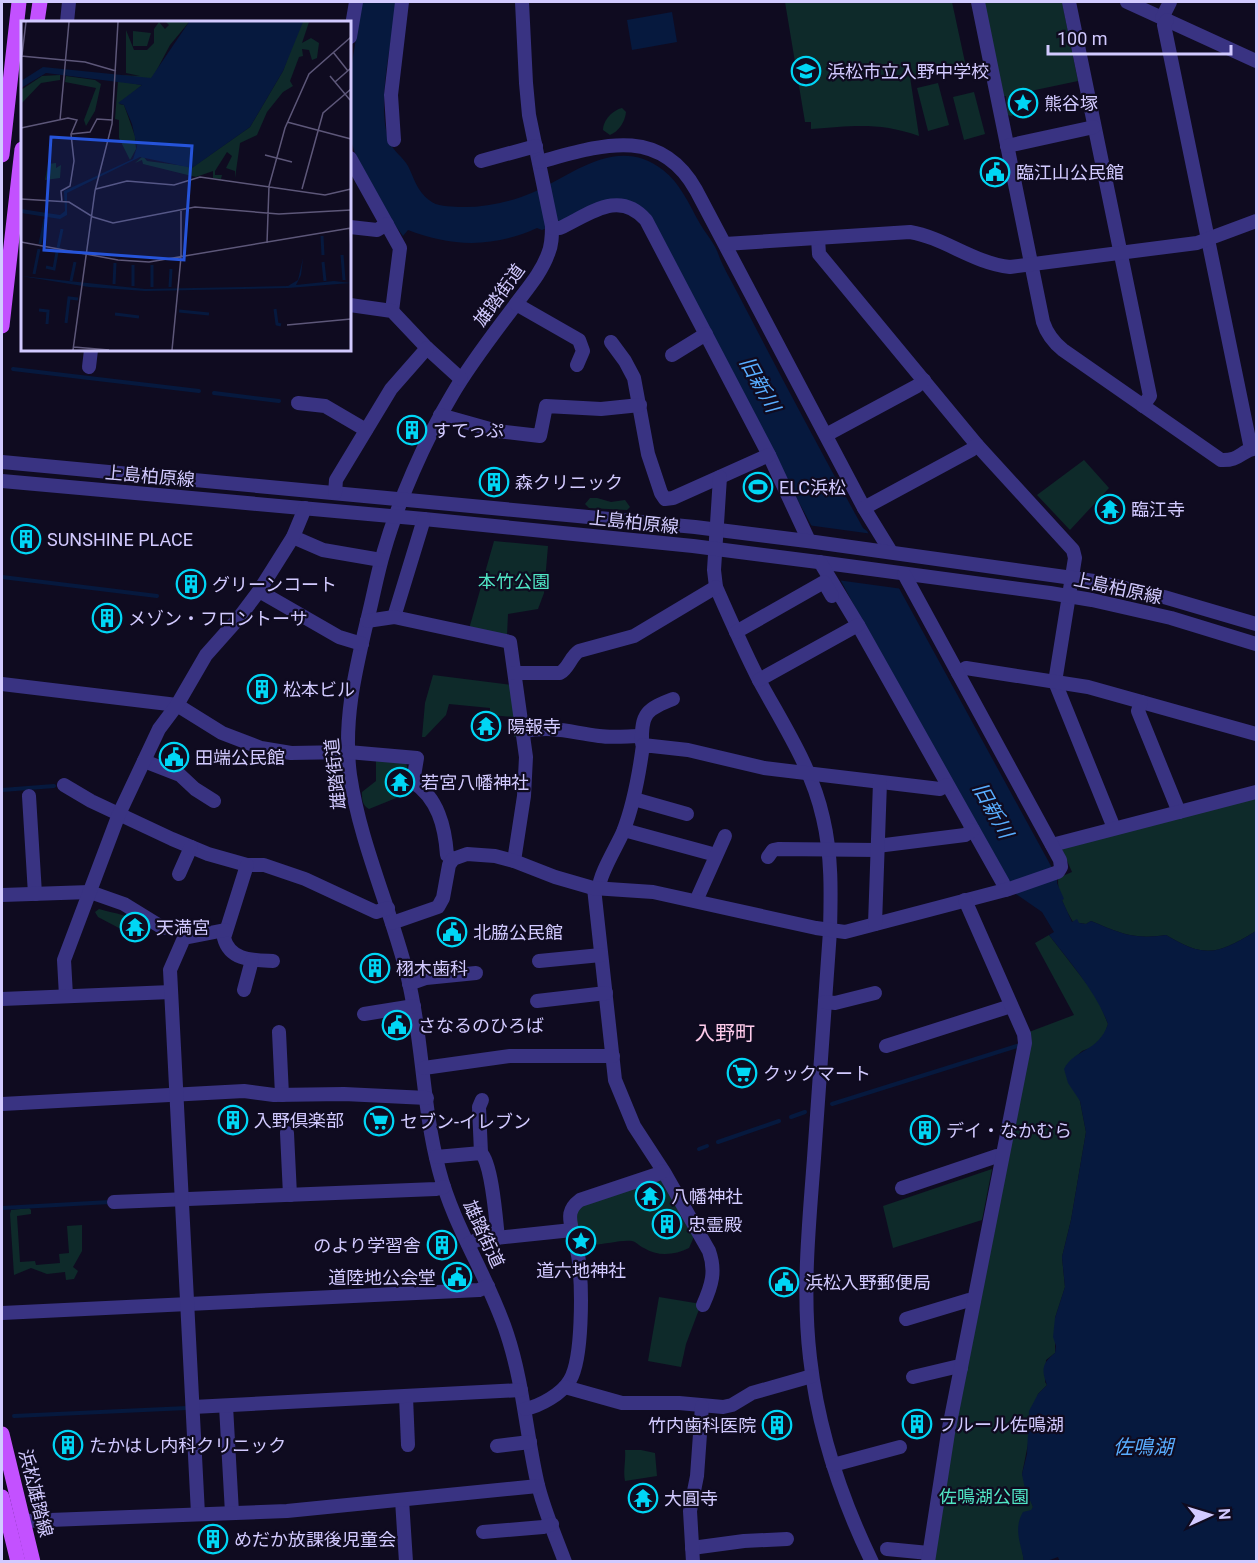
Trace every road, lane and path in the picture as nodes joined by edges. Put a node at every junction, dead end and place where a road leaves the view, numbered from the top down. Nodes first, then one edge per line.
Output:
1 (19, 2) edge
2 (40, 2) edge
3 (69, 2) edge
4 (356, 2) edge
5 (402, 2) edge
6 (522, 2) edge
7 (978, 2) edge
8 (1069, 2) edge
9 (1127, 2) edge
10 (1170, 2) edge
11 (1165, 19) junction
12 (37, 21) edge
13 (67, 21) edge
14 (351, 31) edge
15 (7, 53) edge
16 (1257, 61) edge
17 (1094, 127) junction
18 (394, 140) dead end
19 (536, 146) junction
20 (1007, 146) junction
21 (2, 155) edge
22 (351, 160) edge
23 (481, 161) dead end
24 (539, 162) junction
25 (21, 168) edge
26 (1257, 221) edge
27 (387, 224) junction
28 (351, 227) edge
29 (552, 227) junction
30 (818, 238) junction
31 (1208, 240) junction
32 (725, 244) junction
33 (1120, 254) junction
34 (16, 262) edge
35 (1031, 266) junction
36 (516, 303) junction
37 (351, 305) edge
38 (392, 311) junction
39 (2, 326) edge
40 (706, 334) junction
41 (611, 342) dead end
42 (427, 348) junction
43 (91, 351) edge
44 (672, 355) dead end
45 (577, 365) dead end
46 (88, 367) dead end
47 (461, 379) junction
48 (924, 380) junction
49 (298, 403) dead end
50 (639, 405) junction
51 (1143, 406) junction
52 (440, 415) junction
53 (366, 430) junction
54 (826, 435) junction
55 (977, 445) junction
56 (1254, 449) edge
57 (769, 455) junction
58 (2, 462) edge
59 (720, 477) junction
60 (2, 481) edge
61 (335, 493) junction
62 (402, 499) junction
63 (305, 508) junction
64 (864, 508) junction
65 (396, 516) junction
66 (424, 519) junction
67 (716, 529) junction
68 (293, 537) junction
69 (812, 541) junction
70 (715, 549) junction
71 (887, 552) junction
72 (381, 560) junction
73 (823, 563) junction
74 (899, 573) junction
75 (1072, 577) junction
76 (716, 587) junction
77 (259, 591) junction
78 (1069, 596) junction
79 (394, 617) junction
80 (367, 621) junction
81 (1257, 624) edge
82 (854, 627) junction
83 (736, 632) junction
84 (362, 644) junction
85 (1257, 644) edge
86 (515, 673) junction
87 (958, 673) junction
88 (759, 680) junction
89 (1055, 682) junction
90 (2, 684) edge
91 (674, 699) dead end
92 (1141, 702) junction
93 (177, 705) junction
94 (523, 731) junction
95 (1257, 734) edge
96 (642, 740) junction
97 (348, 752) junction
98 (144, 760) junction
99 (809, 774) junction
100 (880, 782) junction
101 (64, 785) dead end
102 (947, 785) junction
103 (1257, 792) edge
104 (29, 796) dead end
105 (634, 799) junction
106 (214, 801) dead end
107 (1179, 812) junction
108 (119, 814) junction
109 (687, 814) dead end
110 (1114, 828) junction
111 (624, 830) junction
112 (973, 830) junction
113 (725, 836) dead end
114 (1052, 845) junction
115 (191, 847) junction
116 (829, 848) junction
117 (877, 848) junction
118 (716, 855) junction
119 (768, 857) dead end
120 (453, 859) junction
121 (514, 861) junction
122 (247, 866) junction
123 (179, 874) dead end
124 (596, 888) junction
125 (1007, 890) junction
126 (90, 892) junction
127 (35, 894) junction
128 (2, 895) edge
129 (965, 900) junction
130 (696, 901) junction
131 (388, 908) junction
132 (392, 922) junction
133 (875, 924) junction
134 (163, 928) dead end
135 (225, 930) junction
136 (830, 930) junction
137 (601, 955) junction
138 (252, 960) junction
139 (273, 961) dead end
140 (539, 961) dead end
141 (476, 973) dead end
142 (409, 984) junction
143 (244, 990) dead end
144 (171, 992) junction
145 (606, 993) junction
146 (875, 993) dead end
147 (66, 996) junction
148 (2, 999) edge
149 (537, 1001) dead end
150 (825, 1002) junction
151 (414, 1006) junction
152 (1011, 1006) junction
153 (364, 1014) dead end
154 (279, 1032) dead end
155 (886, 1046) dead end
156 (613, 1056) junction
157 (424, 1068) junction
158 (176, 1095) junction
159 (282, 1095) junction
160 (427, 1098) junction
161 (482, 1100) dead end
162 (2, 1104) edge
163 (287, 1133) dead end
164 (481, 1154) junction
165 (436, 1157) junction
166 (1002, 1157) junction
167 (663, 1171) junction
168 (444, 1187) junction
169 (902, 1188) dead end
170 (290, 1195) junction
171 (182, 1199) junction
172 (114, 1202) dead end
173 (572, 1230) junction
174 (498, 1238) junction
175 (468, 1244) junction
176 (488, 1286) junction
177 (974, 1300) junction
178 (187, 1304) junction
179 (703, 1305) dead end
180 (2, 1313) edge
181 (906, 1319) dead end
182 (961, 1368) junction
183 (812, 1376) junction
184 (914, 1377) dead end
185 (565, 1387) junction
186 (521, 1390) junction
187 (406, 1397) junction
188 (226, 1406) junction
189 (702, 1406) junction
190 (193, 1407) junction
191 (525, 1409) junction
192 (2, 1434) edge
193 (530, 1442) junction
194 (408, 1445) dead end
195 (497, 1446) dead end
196 (900, 1447) dead end
197 (833, 1465) junction
198 (538, 1486) junction
199 (2, 1497) edge
200 (402, 1500) junction
201 (232, 1513) junction
202 (198, 1515) junction
203 (11, 1522) edge
204 (552, 1524) junction
205 (483, 1532) dead end
206 (787, 1539) dead end
207 (888, 1549) dead end
208 (692, 1555) edge
209 (929, 1557) edge
210 (18, 1562) edge
211 (33, 1562) edge
212 (406, 1562) edge
213 (565, 1562) edge
214 (872, 1562) edge

1 - 15 main road
2 - 12 main road
3 - 13 street
4 - 14 street
5 - 18 street
6 - 19 street, 雄踏街道
7 - 20 street
8 - 17 street
9 - 11 street
10 - 11 street
11 - 16 street
11 - 31 street
15 - 21 main road
17 - 20 street
17 - 33 street
19 - 23 street
19 - 24 street, 雄踏街道
20 - 35 street
22 - 27 street
24 - 29 street, 雄踏街道
24 - 32 street
25 - 34 main road
26 - 31 street
27 - 28 street
27 - 38 street
29 - 36 street, 雄踏街道
29 - 40 street
30 - 32 street
30 - 35 street
30 - 48 street
31 - 33 street
31 - 56 street
32 - 54 street
33 - 35 street
33 - 51 street
34 - 39 main road
35 - 51 street
36 - 45 street
36 - 47 street, 雄踏街道
37 - 38 street
38 - 42 street
40 - 44 street
40 - 57 street
41 - 50 street
42 - 47 street
42 - 53 street
43 - 46 street
47 - 52 street, 雄踏街道
48 - 54 street
48 - 55 street
49 - 53 street
50 - 52 street
50 - 59 street
51 - 56 street
52 - 62 street, 雄踏街道
53 - 61 street
54 - 64 street
55 - 64 street
55 - 75 street
57 - 59 street
57 - 69 street
58 - 61 street, 上島柏原線
59 - 67 street
60 - 63 street, 上島柏原線
61 - 62 street, 上島柏原線
62 - 65 street, 雄踏街道
62 - 67 street, 上島柏原線
63 - 65 street, 上島柏原線
63 - 68 street
64 - 71 street
65 - 66 street, 上島柏原線
65 - 72 street, 雄踏街道
66 - 70 street, 上島柏原線
66 - 79 street
67 - 69 street, 上島柏原線
67 - 70 street
68 - 72 street
68 - 77 street
69 - 71 street, 上島柏原線
70 - 73 street, 上島柏原線
70 - 76 street
71 - 75 street, 上島柏原線
72 - 80 street, 雄踏街道
73 - 74 street, 上島柏原線
73 - 82 street
74 - 78 street, 上島柏原線
74 - 87 street
75 - 78 street
75 - 81 street, 上島柏原線
76 - 83 street
76 - 86 street
77 - 84 street
77 - 93 street
78 - 85 street, 上島柏原線
78 - 89 street
79 - 80 street
79 - 86 street
80 - 84 street, 雄踏街道
82 - 83 street
82 - 88 street
82 - 102 street
83 - 88 street
84 - 97 street, 雄踏街道
86 - 94 street
87 - 89 street
87 - 114 street
88 - 99 street
89 - 92 street
89 - 110 street
90 - 93 street
91 - 96 street
92 - 95 street
92 - 107 street
93 - 97 street
93 - 98 street
94 - 96 street
94 - 121 street
96 - 99 street
96 - 105 street
97 - 120 street
97 - 131 street, 雄踏街道
98 - 106 street
98 - 108 street
99 - 100 street
99 - 116 street
100 - 102 street
100 - 117 street
101 - 108 street
102 - 112 street
103 - 107 street
104 - 127 street
105 - 109 street
105 - 111 street
107 - 110 street
108 - 115 street
108 - 126 street
110 - 114 street
111 - 118 street
111 - 124 street
112 - 117 street
112 - 125 street
113 - 118 street
114 - 125 street
115 - 122 street
115 - 123 street
116 - 117 street
116 - 119 street
116 - 136 street
117 - 133 street
118 - 130 street
120 - 121 street
120 - 132 street
121 - 124 street
122 - 131 street
122 - 135 street
124 - 130 street
124 - 137 street
125 - 129 street
126 - 127 street
126 - 134 street
126 - 147 street
127 - 128 street
129 - 133 street
129 - 152 street
130 - 136 street
131 - 132 street, 雄踏街道
132 - 142 street, 雄踏街道
133 - 136 street
135 - 138 street
135 - 144 street
136 - 150 street
137 - 140 street
137 - 145 street
138 - 139 street
138 - 143 street
141 - 142 street
142 - 151 street, 雄踏街道
144 - 147 street
144 - 158 street
145 - 149 street
145 - 156 street
146 - 150 street
147 - 148 street
150 - 183 street
151 - 153 street
151 - 157 street, 雄踏街道
152 - 155 street
152 - 166 street
154 - 159 street
156 - 157 street
156 - 167 street
157 - 160 street, 雄踏街道
158 - 159 street
158 - 162 street
158 - 171 street
159 - 160 street
160 - 165 street, 雄踏街道
161 - 164 street
163 - 170 street
164 - 165 street
164 - 174 street
165 - 168 street, 雄踏街道
166 - 169 street
166 - 177 street
167 - 173 street
167 - 179 street
168 - 170 street
168 - 175 street, 雄踏街道
170 - 171 street
171 - 172 street
171 - 178 street
173 - 174 street
173 - 185 street
174 - 175 street
175 - 176 street, 雄踏街道
176 - 178 street
176 - 186 street, 雄踏街道
177 - 181 street
177 - 182 street
178 - 180 street
178 - 190 street
182 - 184 street
182 - 209 street
183 - 189 street
183 - 197 street
185 - 189 street
185 - 191 street
186 - 187 street
186 - 191 street, 雄踏街道
187 - 188 street
187 - 194 street
188 - 190 street
188 - 201 street
189 - 208 street
190 - 202 street
191 - 193 street, 雄踏街道
192 - 203 main road, 浜松雄踏線
193 - 195 street
193 - 198 street, 雄踏街道
196 - 197 street
197 - 214 street
198 - 200 street
198 - 204 street, 雄踏街道
199 - 203 main road, 浜松雄踏線
200 - 201 street
200 - 212 street
201 - 202 street
202 - 203 street
203 - 210 main road, 浜松雄踏線
203 - 211 main road, 浜松雄踏線
204 - 205 street
204 - 213 street, 雄踏街道
206 - 208 street
207 - 209 street

